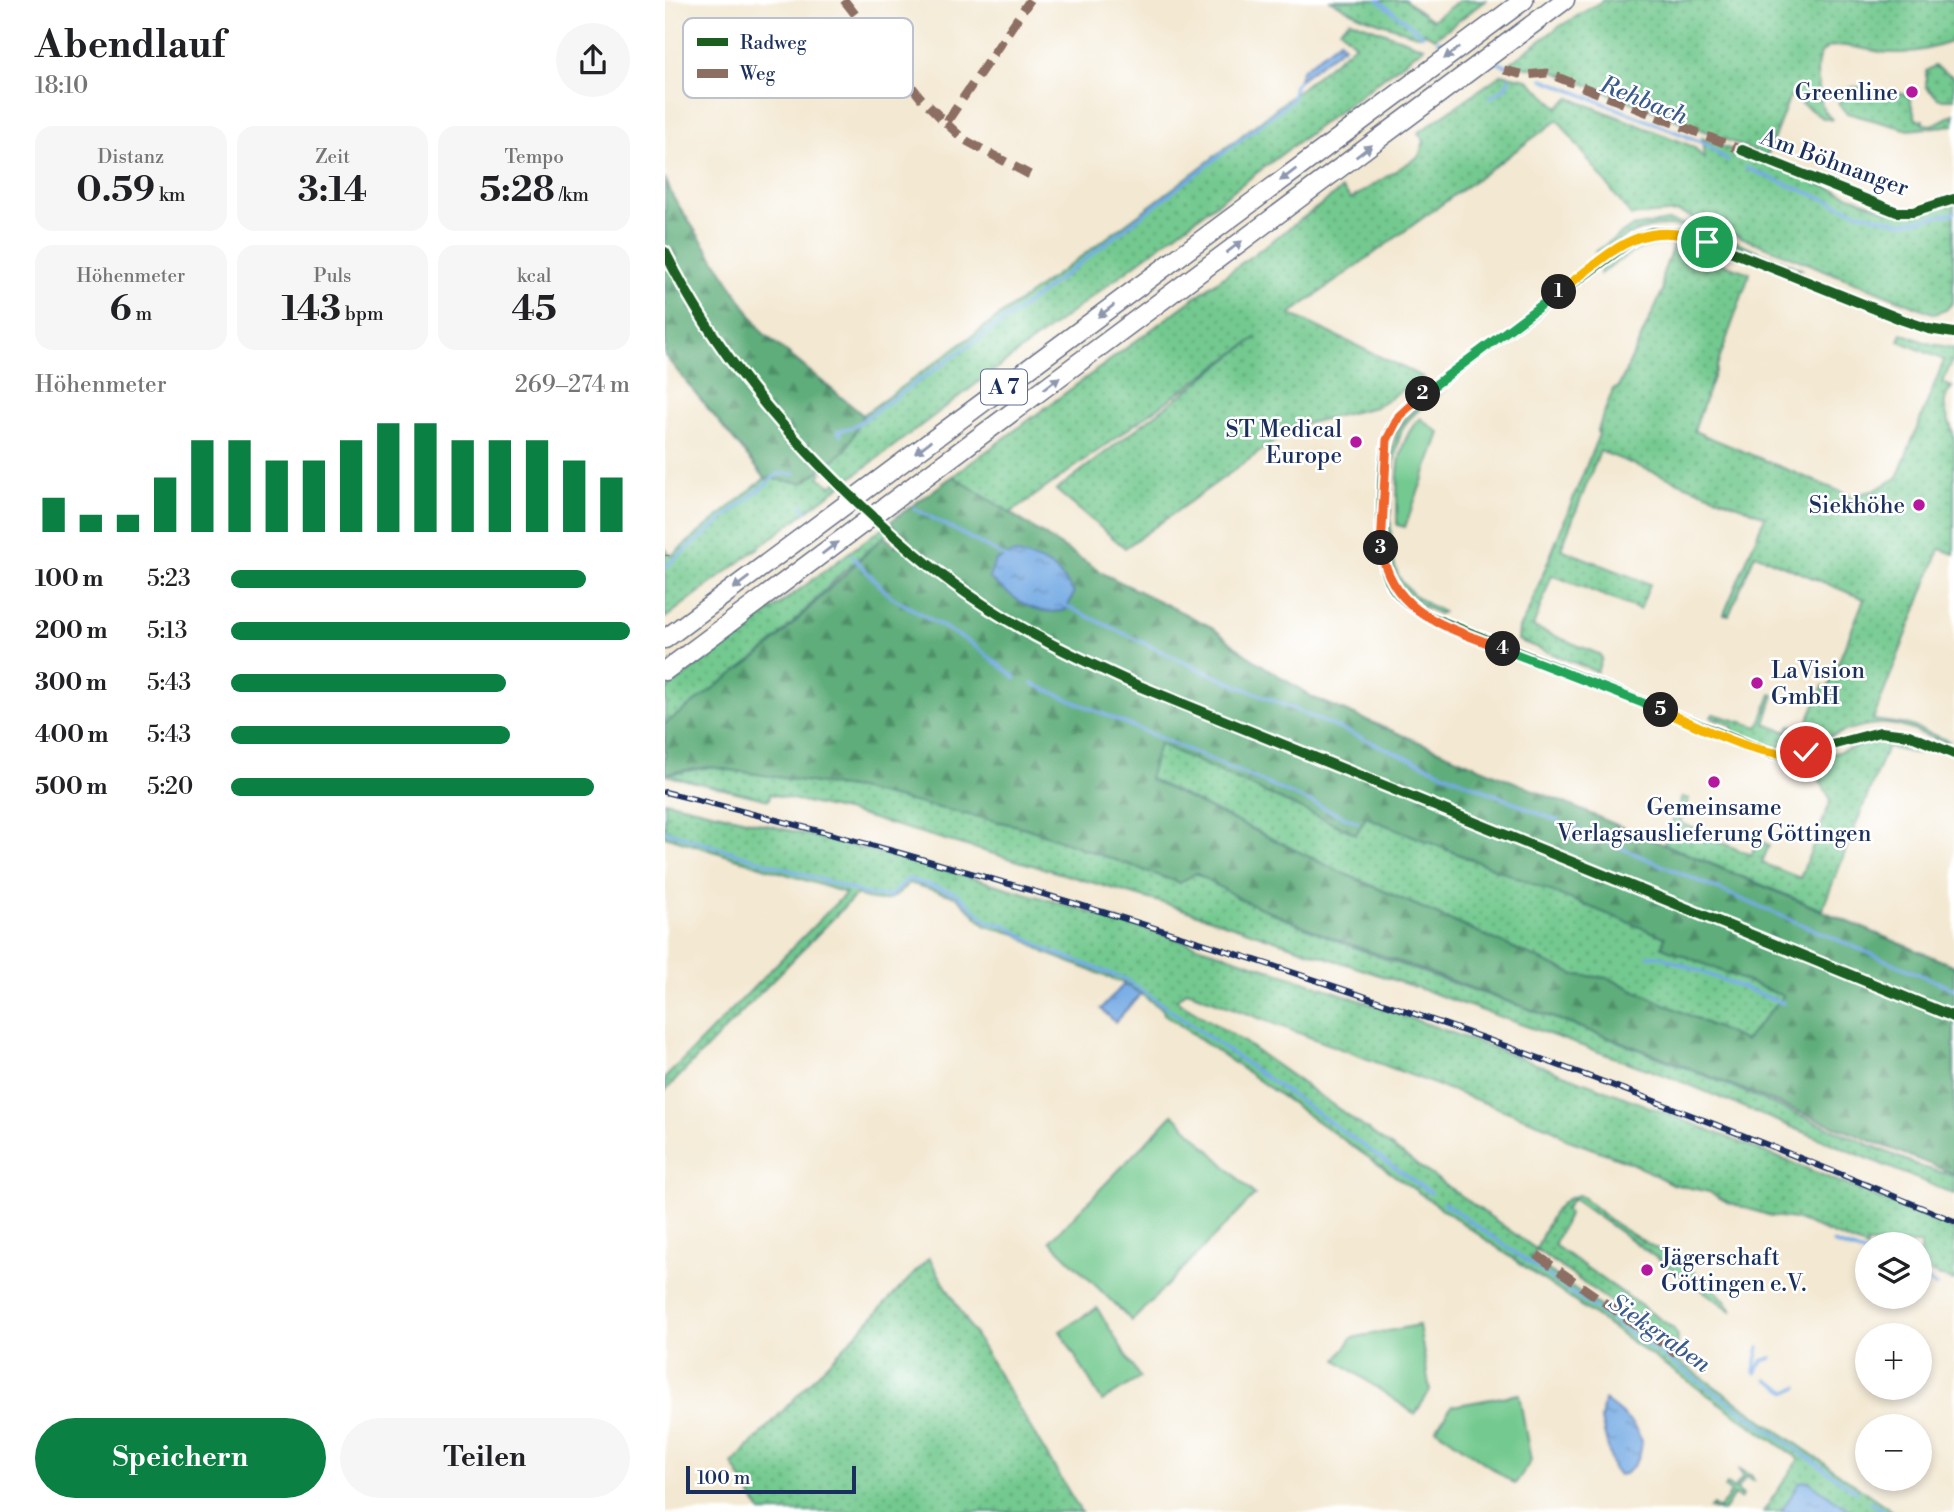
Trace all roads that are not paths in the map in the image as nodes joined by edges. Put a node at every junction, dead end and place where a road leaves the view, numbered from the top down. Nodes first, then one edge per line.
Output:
1 (1524, 0) edge
2 (1576, 0) edge
3 (1560, 4) edge
4 (1954, 332) edge
5 (665, 639) edge
6 (665, 671) edge
7 (1954, 754) edge

1 -> 5 highway, A 7
2 - 3 highway
6 -> 3 highway, A 7
4 - 7 street

